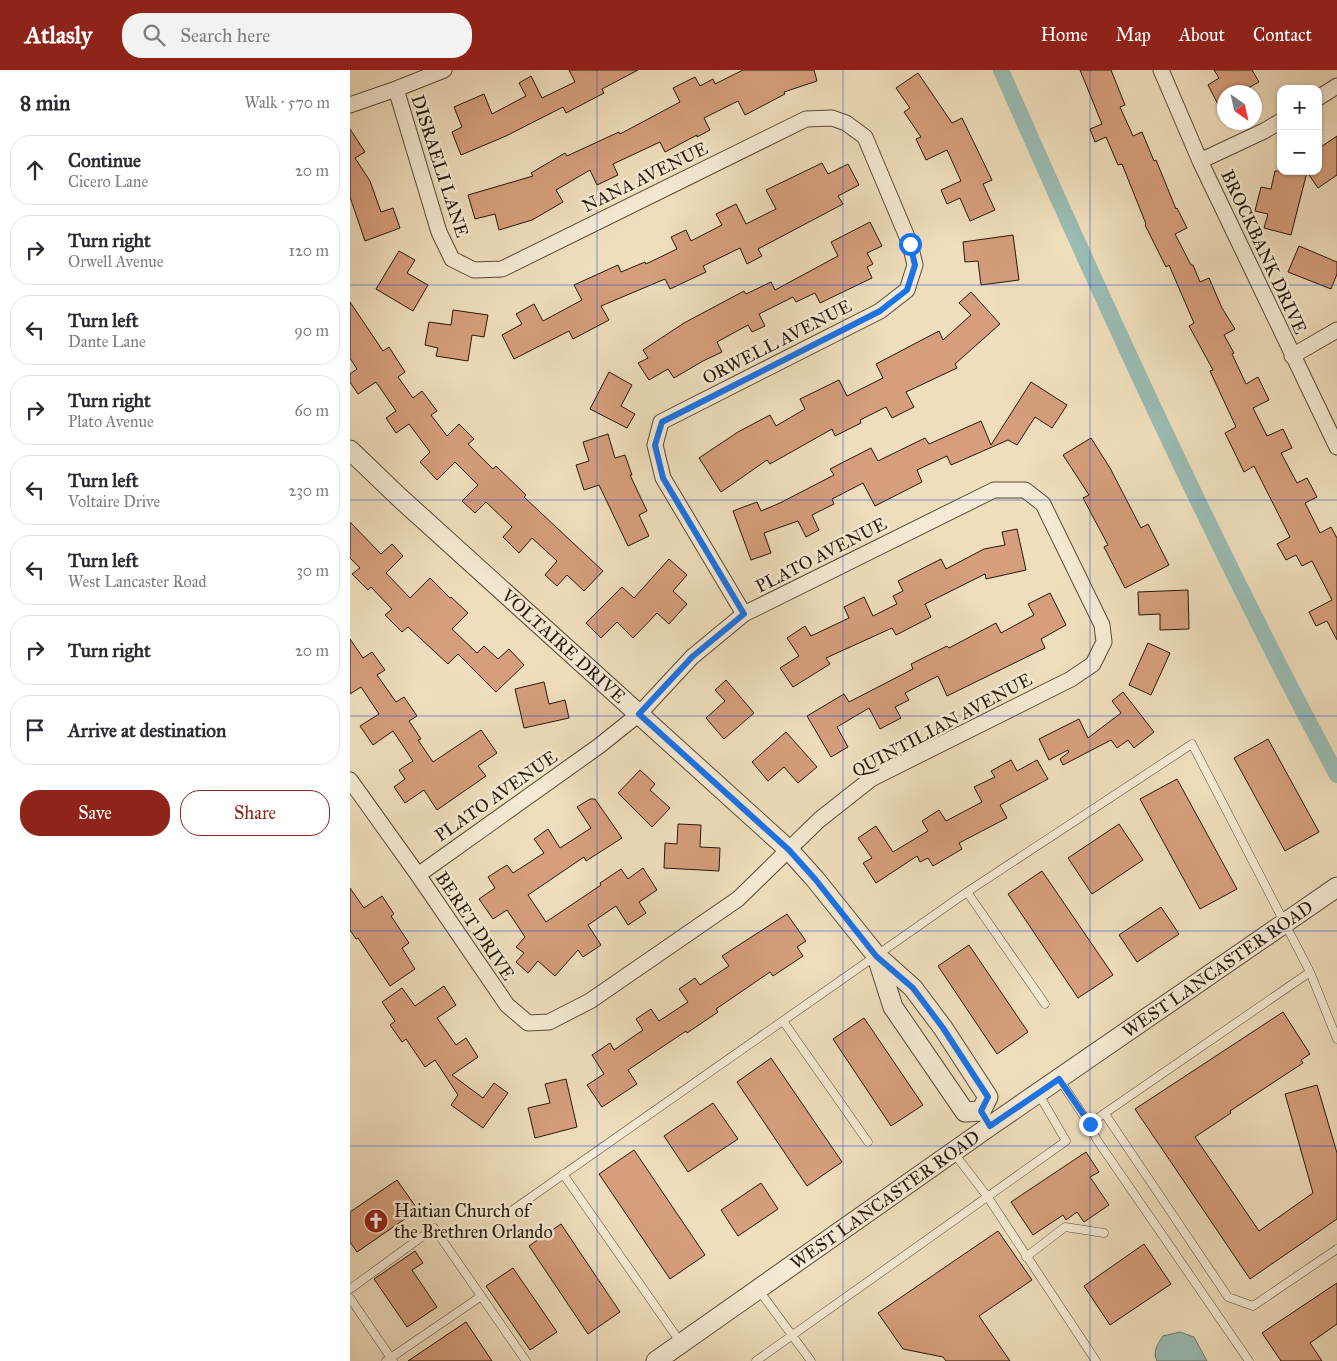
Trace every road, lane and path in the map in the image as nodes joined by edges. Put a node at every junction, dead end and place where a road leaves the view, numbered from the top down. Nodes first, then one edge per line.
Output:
1 (444, 70) edge
2 (1161, 70) edge
3 (1337, 86) edge
4 (396, 89) junction
5 (1322, 95) edge
6 (350, 105) edge
7 (1277, 123) edge
8 (1200, 161) junction
9 (474, 270) joint
10 (907, 290) joint
11 (1337, 330) edge
12 (1292, 356) junction
13 (1337, 447) edge
14 (350, 450) edge
15 (744, 614) junction
16 (1093, 664) joint
17 (639, 714) junction
18 (350, 780) edge
19 (789, 850) junction
20 (418, 874) junction
21 (1337, 887) edge
22 (967, 892) junction
23 (1286, 923) junction
24 (876, 956) junction
25 (1310, 972) junction
26 (1046, 1004) dead end
27 (783, 1021) junction
28 (549, 1022) joint
29 (1337, 1039) edge
30 (1059, 1079) junction
31 (1038, 1093) junction
32 (1105, 1114) junction
33 (986, 1118) junction
34 (1090, 1124) junction
35 (868, 1142) dead end
36 (953, 1152) junction
37 (563, 1174) junction
38 (986, 1196) junction
39 (507, 1214) dead end
40 (1104, 1233) dead end
41 (1337, 1249) edge
42 (1026, 1257) junction
43 (350, 1288) edge
44 (758, 1289) junction
45 (480, 1297) junction
46 (350, 1298) edge
47 (793, 1336) junction
48 (681, 1344) junction
49 (390, 1360) edge
50 (526, 1361) edge
51 (656, 1361) edge
52 (756, 1361) edge
53 (811, 1361) edge
54 (1096, 1361) edge
55 (1249, 1361) edge

1 - 4 street
2 - 8 street, BROCKBANK DRIVE
3 - 5 street
4 - 6 street
4 - 9 street, DISRAELI LANE
7 - 8 street
8 - 12 street, BROCKBANK DRIVE
9 - 10 street, NANA AVENUE
10 - 15 street, ORWELL AVENUE
11 - 12 street
12 - 13 street, BROCKBANK DRIVE
14 - 17 street, VOLTAIRE DRIVE
15 - 16 street, PLATO AVENUE
15 - 17 street, PLATO AVENUE
16 - 19 street, QUINTILIAN AVENUE
17 - 19 street, VOLTAIRE DRIVE
17 - 20 street, PLATO AVENUE
18 - 20 street, BERET DRIVE
19 - 24 street, VOLTAIRE DRIVE
19 - 28 street, QUINTILIAN AVENUE
20 - 28 street, BERET DRIVE
21 - 23 street, WEST LANCASTER ROAD
22 - 23 lane
22 - 24 lane
22 - 26 lane
23 - 25 lane
23 - 30 street, WEST LANCASTER ROAD
24 - 27 lane
24 - 33 street, VOLTAIRE DRIVE
24 - 33 street, VOLTAIRE DRIVE
25 - 29 lane
25 - 32 lane
27 - 35 lane
27 - 37 lane
30 - 31 street, WEST LANCASTER ROAD
30 - 34 lane
31 - 33 street, WEST LANCASTER ROAD
31 - 38 lane
32 - 34 lane
32 - 41 lane
33 - 36 street, WEST LANCASTER ROAD
34 - 55 lane
36 - 38 lane
36 - 44 street, WEST LANCASTER ROAD
37 - 39 lane
37 - 48 lane
38 - 42 lane
38 - 47 lane
40 - 42 lane
42 - 54 lane
43 - 45 lane
44 - 47 lane
44 - 48 street, WEST LANCASTER ROAD
45 - 49 lane
45 - 50 lane
46 - 49 lane
47 - 52 lane
47 - 53 lane
48 - 51 street, WEST LANCASTER ROAD

